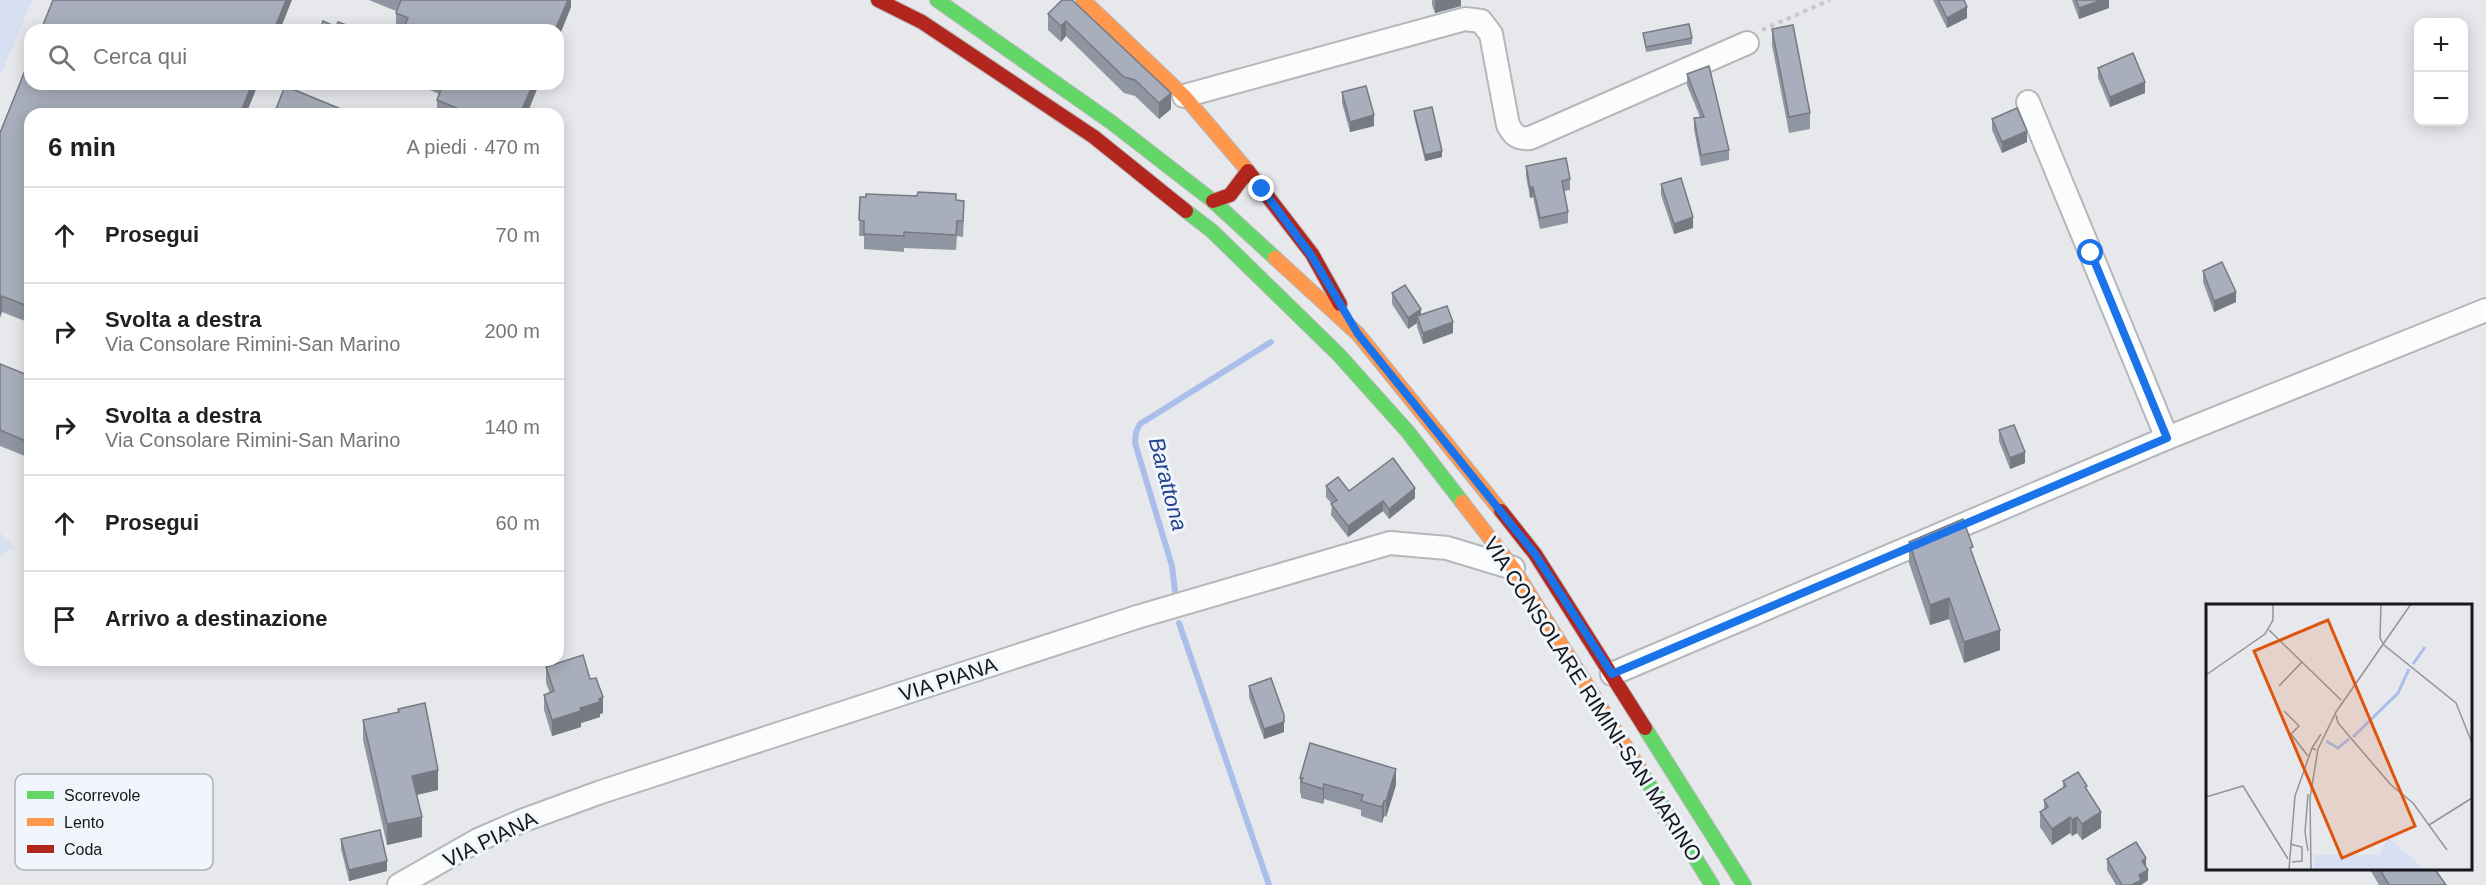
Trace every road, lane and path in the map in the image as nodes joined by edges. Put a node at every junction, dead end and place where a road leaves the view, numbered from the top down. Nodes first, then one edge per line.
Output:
1 (878, 0) edge
2 (937, 0) edge
3 (1083, 0) edge
4 (1830, 0) edge
5 (1747, 43) joint
6 (1184, 96) junction
7 (2028, 102) dead end
8 (1248, 171) junction
9 (1213, 201) junction
10 (2486, 310) edge
11 (1358, 334) junction
12 (2167, 438) junction
13 (1513, 568) junction
14 (1612, 674) junction
15 (399, 885) edge
16 (1712, 885) edge
17 (1744, 885) edge

1 - 13 main road, VIA CONSOLARE RIMINI-SAN MARINO
2 - 9 main road, VIA CONSOLARE RIMINI-SAN MARINO
3 - 6 main road
4 - 5 path
5 - 6 street
6 - 8 main road
7 - 12 street
8 - 9 main road
8 - 11 main road
9 - 11 main road, VIA CONSOLARE RIMINI-SAN MARINO
10 - 12 street, VIA CONSOLARE RIMINI-SAN MARINO
11 - 14 main road, VIA CONSOLARE RIMINI-SAN MARINO
12 - 14 street, VIA CONSOLARE RIMINI-SAN MARINO
13 - 15 street, VIA PIANA
13 - 16 main road, VIA CONSOLARE RIMINI-SAN MARINO
14 - 17 main road, VIA CONSOLARE RIMINI-SAN MARINO

